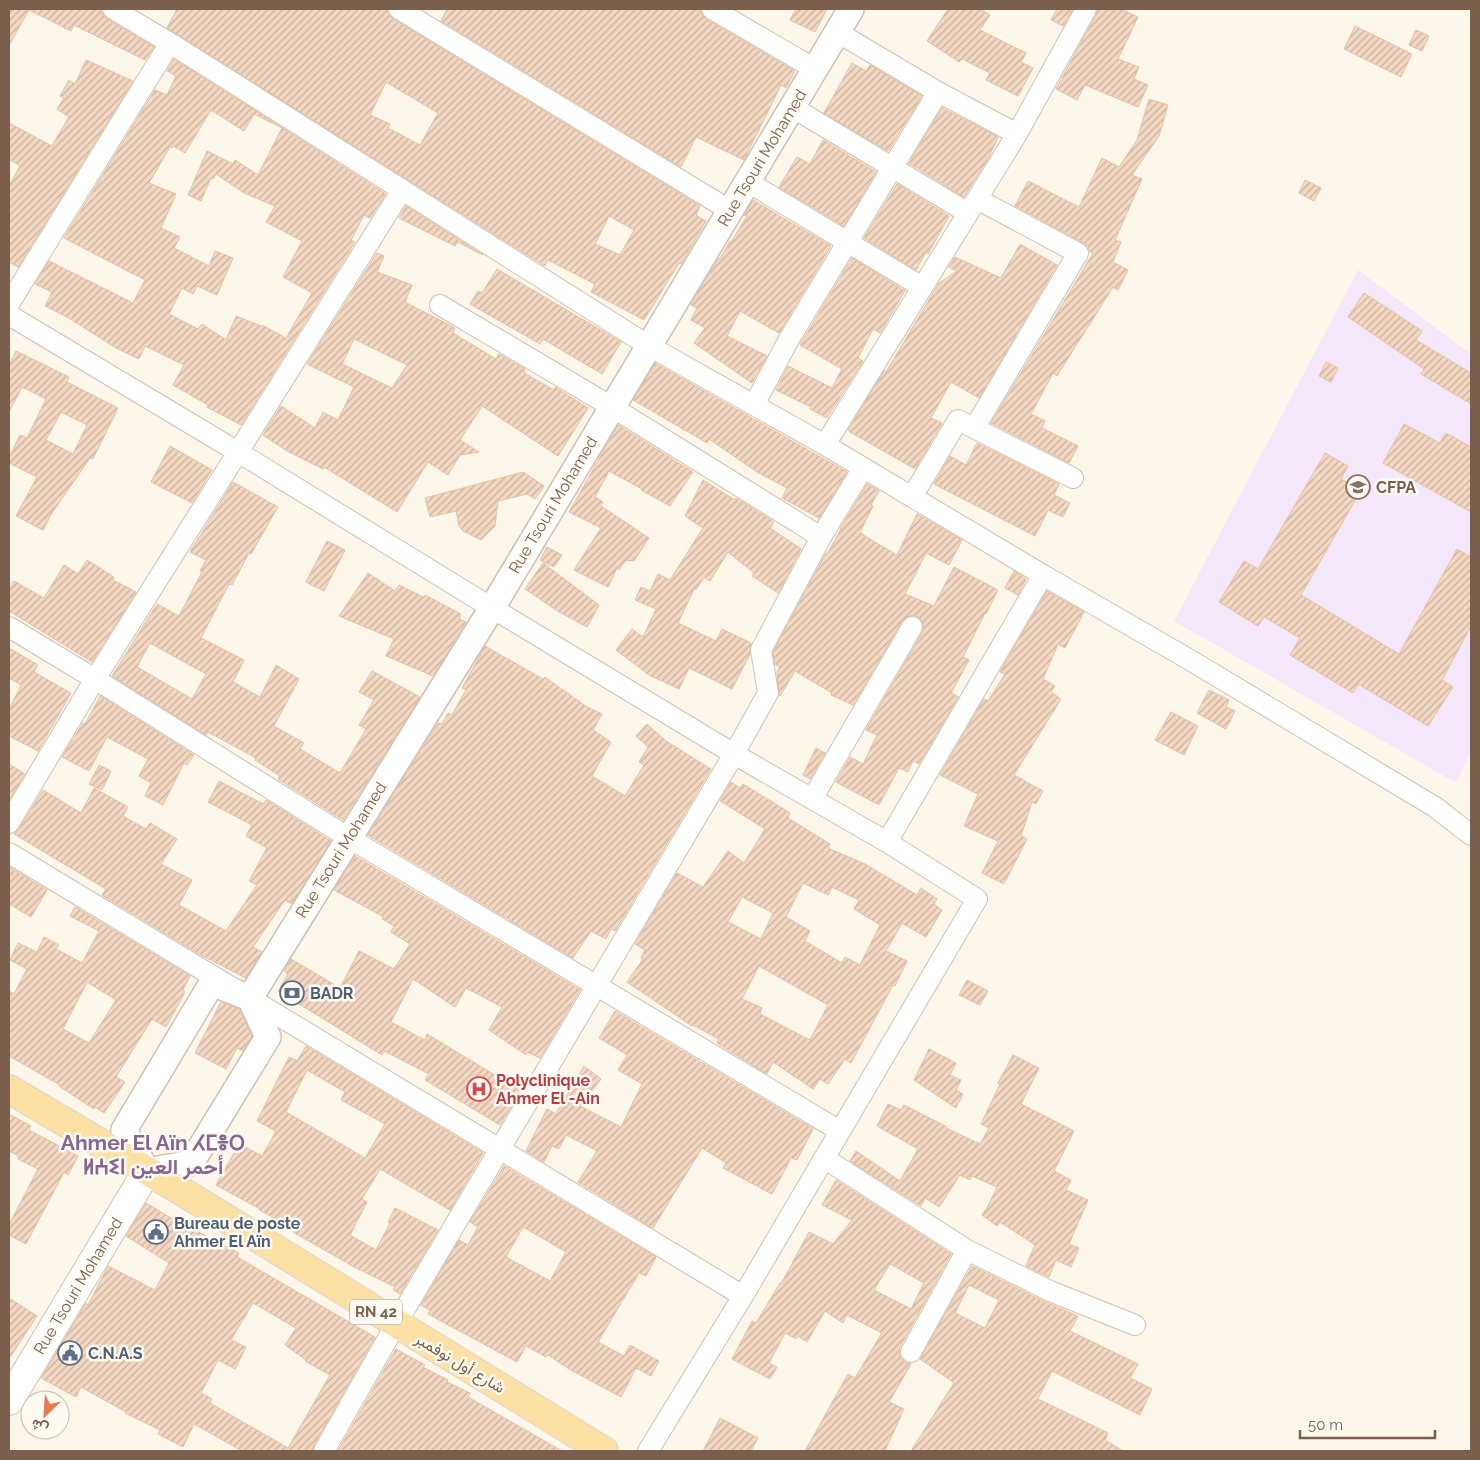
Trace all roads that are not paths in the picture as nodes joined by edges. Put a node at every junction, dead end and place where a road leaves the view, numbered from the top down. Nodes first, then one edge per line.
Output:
1 (113, 9) edge
2 (399, 9) edge
3 (712, 9) edge
4 (851, 9) edge
5 (1086, 9) edge
6 (837, 32) junction
7 (170, 43) junction
8 (815, 69) junction
9 (938, 92) junction
10 (792, 107) junction
11 (1017, 134) junction
12 (892, 168) junction
13 (748, 182) junction
14 (402, 190) junction
15 (973, 206) junction
16 (730, 211) junction
17 (848, 242) junction
18 (922, 288) junction
19 (9, 304) edge
20 (440, 305) dead end
21 (9, 316) edge
22 (649, 346) junction
23 (754, 405) junction
24 (612, 408) junction
25 (974, 427) junction
26 (825, 445) junction
27 (238, 452) junction
28 (863, 468) junction
29 (1073, 478) dead end
30 (912, 497) junction
31 (821, 537) junction
32 (1043, 575) junction
33 (492, 608) junction
34 (912, 626) dead end
35 (9, 627) edge
36 (95, 679) junction
37 (734, 754) junction
38 (812, 799) junction
39 (9, 823) edge
40 (1471, 835) edge
41 (349, 838) junction
42 (887, 842) junction
43 (9, 853) edge
44 (597, 986) junction
45 (250, 998) junction
46 (9, 1089) edge
47 (840, 1131) junction
48 (500, 1150) junction
49 (824, 1158) junction
50 (148, 1171) junction
51 (967, 1250) junction
52 (743, 1296) junction
53 (396, 1324) junction
54 (1135, 1325) dead end
55 (911, 1352) dead end
56 (9, 1401) edge
57 (324, 1451) edge
58 (604, 1451) edge
59 (648, 1451) edge

1 - 7 street
2 - 16 street
3 - 8 street
4 - 6 street, Rue Tsouri Mohamed
5 - 11 street
6 - 8 street, Rue Tsouri Mohamed
6 - 9 street
7 - 14 street
7 - 19 street
8 - 10 street, Rue Tsouri Mohamed
9 - 11 street
9 - 12 street
10 - 12 street
10 - 13 street, Rue Tsouri Mohamed
11 - 15 street
12 - 15 street
12 - 17 street
13 - 16 street, Rue Tsouri Mohamed
13 - 17 street
14 - 22 street
14 - 27 street
15 - 18 street
15 - 25 street
16 - 22 street, Rue Tsouri Mohamed
17 - 18 street
17 - 23 street
18 - 26 street
20 - 24 street
21 - 27 street
22 - 23 street
22 - 24 street, Rue Tsouri Mohamed
23 - 26 street
24 - 31 street
24 - 33 street, Rue Tsouri Mohamed
25 - 29 street
25 - 30 street
26 - 28 street
27 - 33 street
27 - 36 street
28 - 30 street
28 - 31 street
30 - 32 street
31 - 37 street
32 - 40 street
32 - 42 street
33 - 37 street
33 - 41 street, Rue Tsouri Mohamed
34 - 38 street
35 - 36 street
36 - 39 street
36 - 41 street
37 - 38 street
37 - 44 street
38 - 42 street
41 - 44 street
41 - 45 street, Rue Tsouri Mohamed
42 - 47 street
43 - 45 street
44 - 47 street
44 - 48 street
45 - 48 street
45 - 50 street
45 - 50 street
46 - 50 main road, شارع أول نوفمبر / RN 42
47 - 49 street
48 - 52 street
48 - 53 street
49 - 51 street
49 - 52 street
50 - 53 main road, شارع أول نوفمبر / RN 42
50 - 56 main road, Rue Tsouri Mohamed
51 - 54 street
51 - 55 street
52 - 59 street
53 - 57 street
53 - 58 main road, شارع أول نوفمبر / RN 42

